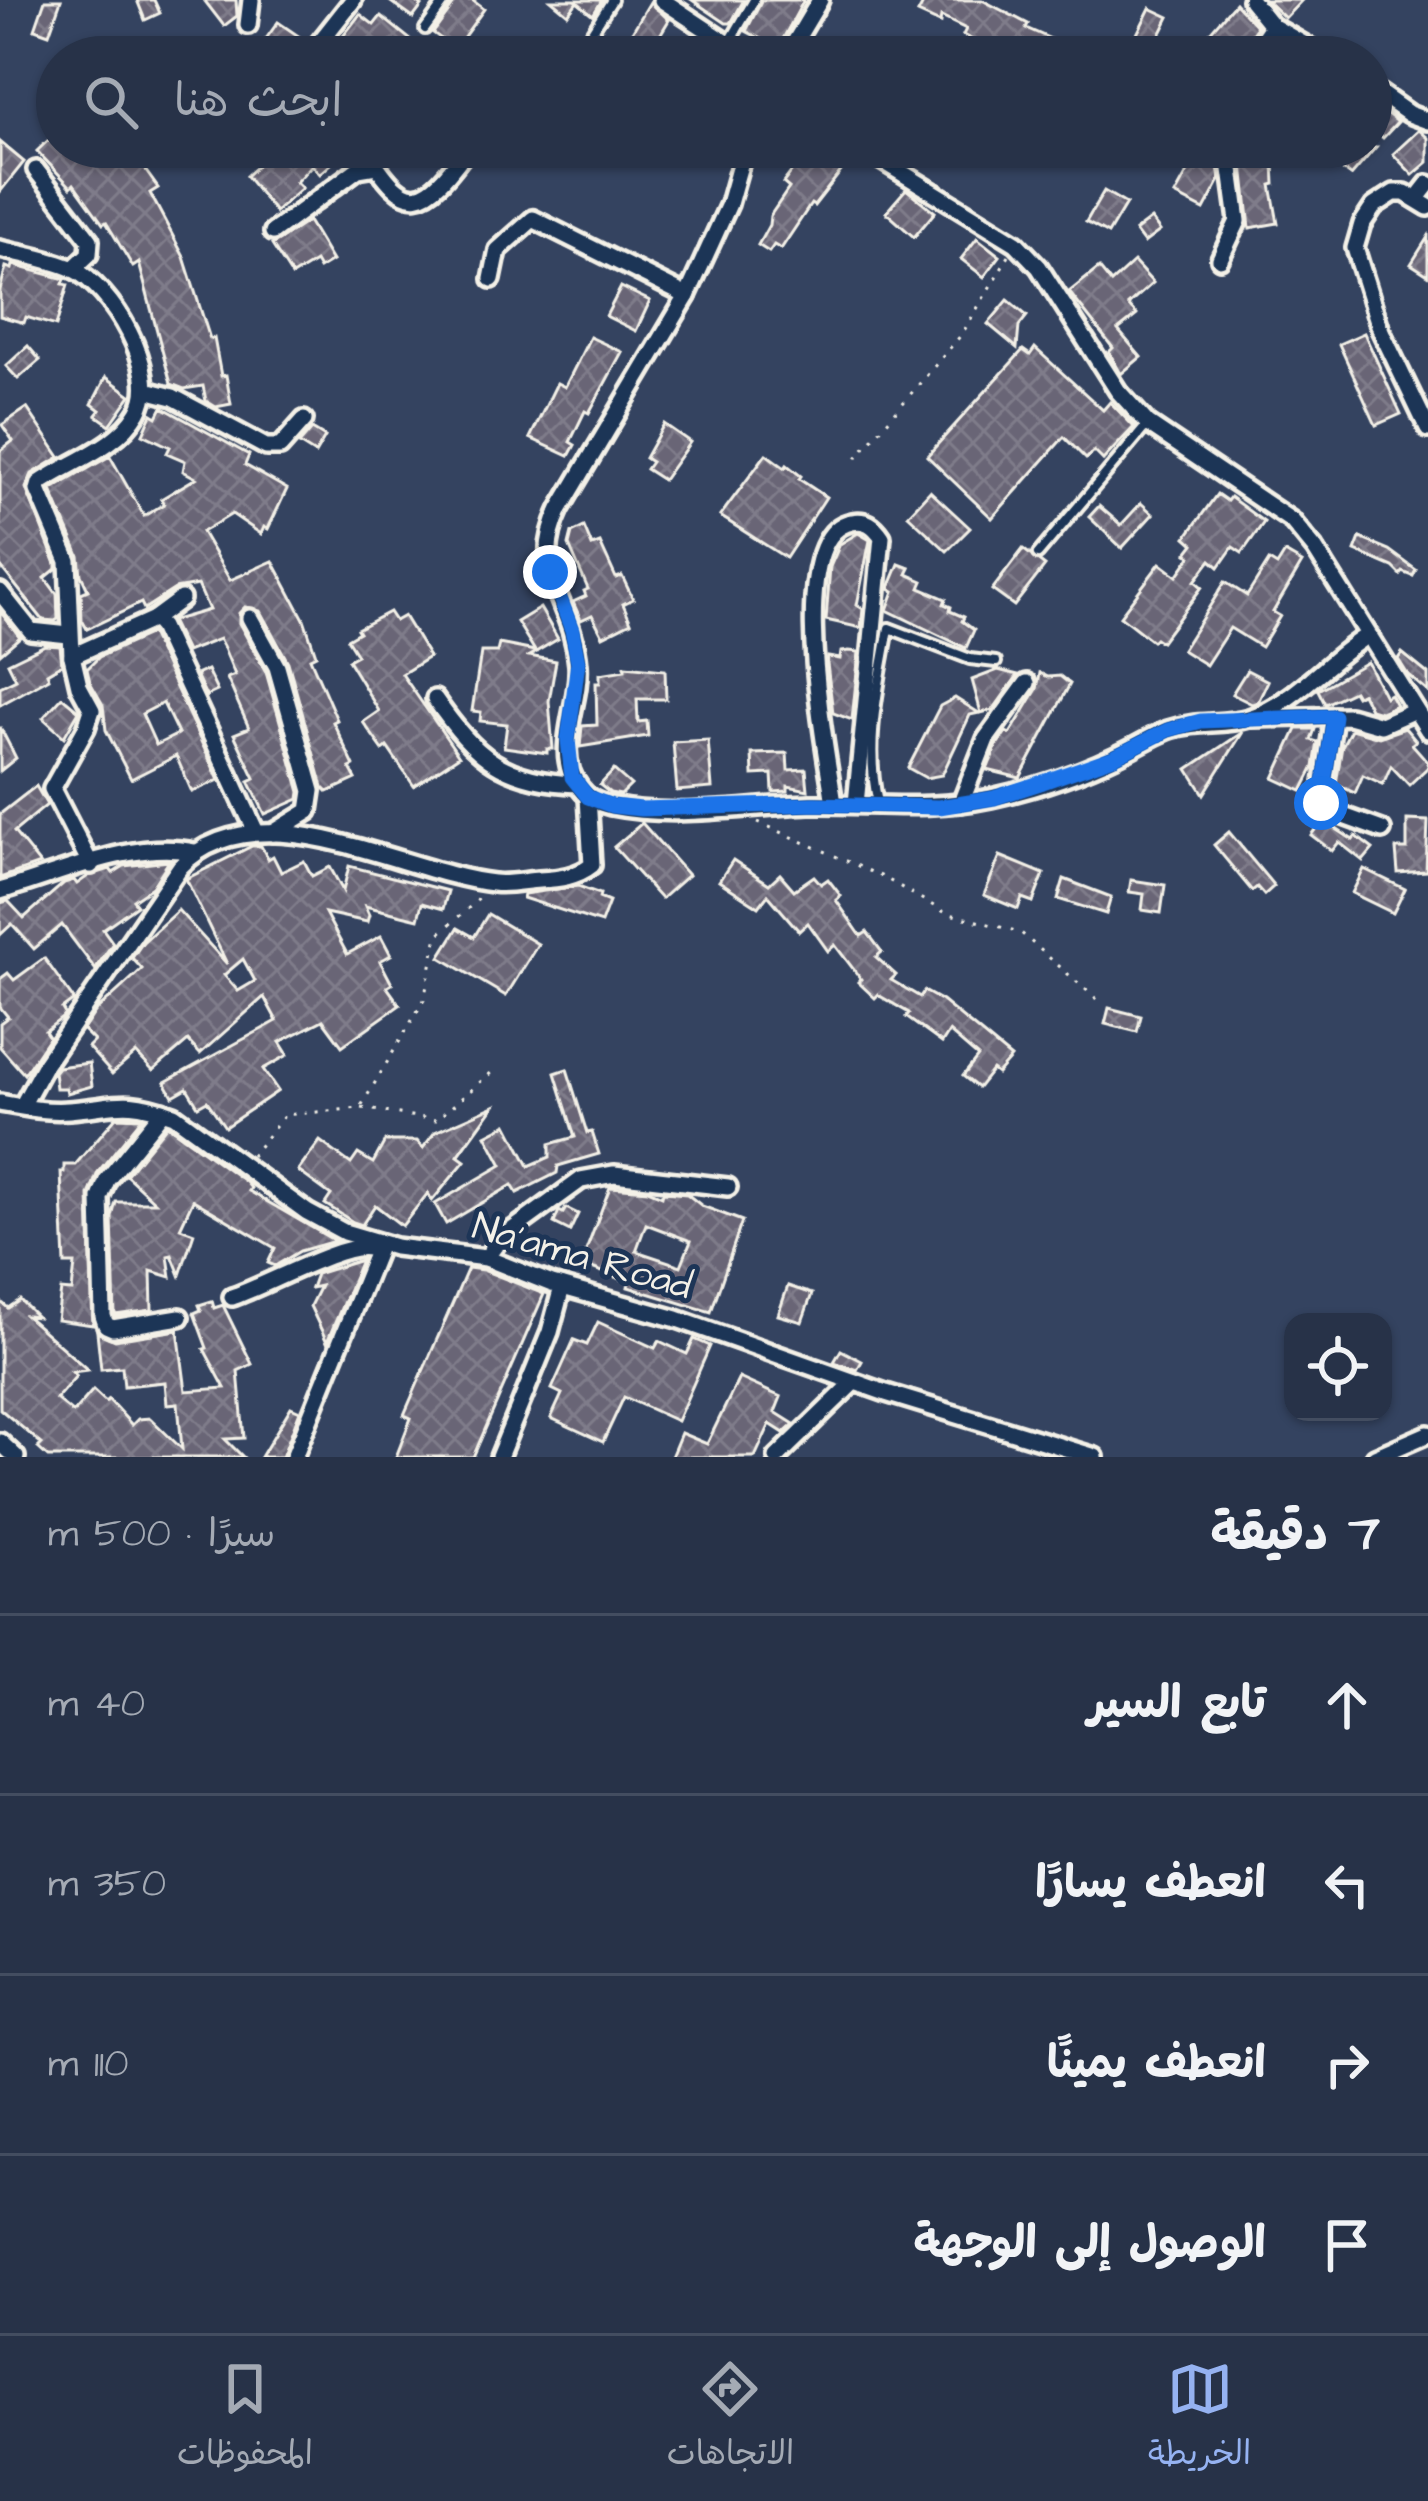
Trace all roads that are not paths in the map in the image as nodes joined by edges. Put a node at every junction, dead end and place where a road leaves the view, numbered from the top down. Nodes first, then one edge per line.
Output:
1 (251, 0) edge
2 (353, 0) edge
3 (446, 0) edge
4 (612, 0) edge
5 (662, 0) edge
6 (754, 0) edge
7 (820, 0) edge
8 (1251, 0) edge
9 (685, 6) edge
10 (248, 25) dead end
11 (1272, 26) junction
12 (425, 29) dead end
13 (591, 33) dead end
14 (325, 36) edge
15 (719, 36) edge
16 (733, 36) edge
17 (799, 36) edge
18 (1265, 36) edge
19 (1289, 36) edge
20 (1392, 102) edge
21 (1428, 122) edge
22 (364, 168) edge
23 (377, 168) edge
24 (454, 168) edge
25 (739, 168) edge
26 (894, 168) edge
27 (1231, 168) edge
28 (36, 170) dead end
29 (1428, 184) edge
30 (1422, 203) edge
31 (273, 232) dead end
32 (0, 249) edge
33 (1220, 259) dead end
34 (73, 269) junction
35 (492, 279) dead end
36 (687, 296) junction
37 (146, 390) junction
38 (304, 420) dead end
39 (1148, 424) junction
40 (1428, 429) edge
41 (1038, 554) dead end
42 (0, 592) edge
43 (181, 599) dead end
44 (250, 618) dead end
45 (154, 619) junction
46 (69, 635) junction
47 (1367, 635) junction
48 (72, 656) junction
49 (995, 662) dead end
50 (1028, 683) dead end
51 (435, 699) dead end
52 (1414, 710) junction
53 (1334, 716) junction
54 (1249, 718) junction
55 (1428, 730) edge
56 (577, 784) junction
57 (588, 797) junction
58 (961, 803) junction
59 (834, 804) junction
60 (856, 804) junction
61 (878, 804) junction
62 (1382, 830) dead end
63 (264, 833) junction
64 (195, 852) junction
65 (92, 865) junction
66 (0, 891) edge
67 (7, 1108) edge
68 (163, 1112) junction
69 (728, 1187) dead end
70 (379, 1249) junction
71 (486, 1258) junction
72 (562, 1287) junction
73 (232, 1297) dead end
74 (180, 1316) dead end
75 (854, 1382) junction
76 (1428, 1434) edge
77 (0, 1442) edge
78 (16, 1457) edge
79 (294, 1457) edge
80 (499, 1457) edge
81 (776, 1457) edge
82 (1095, 1457) edge
83 (1375, 1457) edge

1 - 10 street
2 - 14 street
3 - 12 lane
4 - 13 lane
5 - 9 street
6 - 16 lane
7 - 17 street
8 - 11 street
9 - 15 street
11 - 18 street
11 - 19 street
20 - 21 street
22 - 31 street
23 - 24 street
25 - 36 street
26 - 39 street
27 - 33 street
28 - 34 street
29 - 30 street
30 - 40 street
32 - 34 street
34 - 37 street
35 - 36 street
36 - 56 street
37 - 38 street
37 - 46 street
39 - 41 lane
39 - 47 street
42 - 46 street
43 - 45 street
44 - 63 street
45 - 48 street
45 - 63 street
46 - 48 street
47 - 52 street
47 - 54 street
48 - 65 street
49 - 61 lane
50 - 58 street
51 - 56 street
52 - 53 street
52 - 55 street
53 - 54 street
53 - 62 street
54 - 58 street
56 - 57 street
57 - 59 street
57 - 63 street
58 - 61 street
59 - 60 street
59 - 60 street
60 - 61 street
63 - 64 street
64 - 65 street
64 - 67 street
65 - 66 street
67 - 68 street, Na'ama Road
68 - 70 street, Na'ama Road
68 - 74 street
69 - 71 street
70 - 71 street, Na'ama Road
70 - 73 street
70 - 79 street
71 - 72 street, Na'ama Road
72 - 75 street, Na'ama Road
72 - 80 street
75 - 81 street
75 - 82 street, Na'ama Road
76 - 83 street
77 - 78 street

